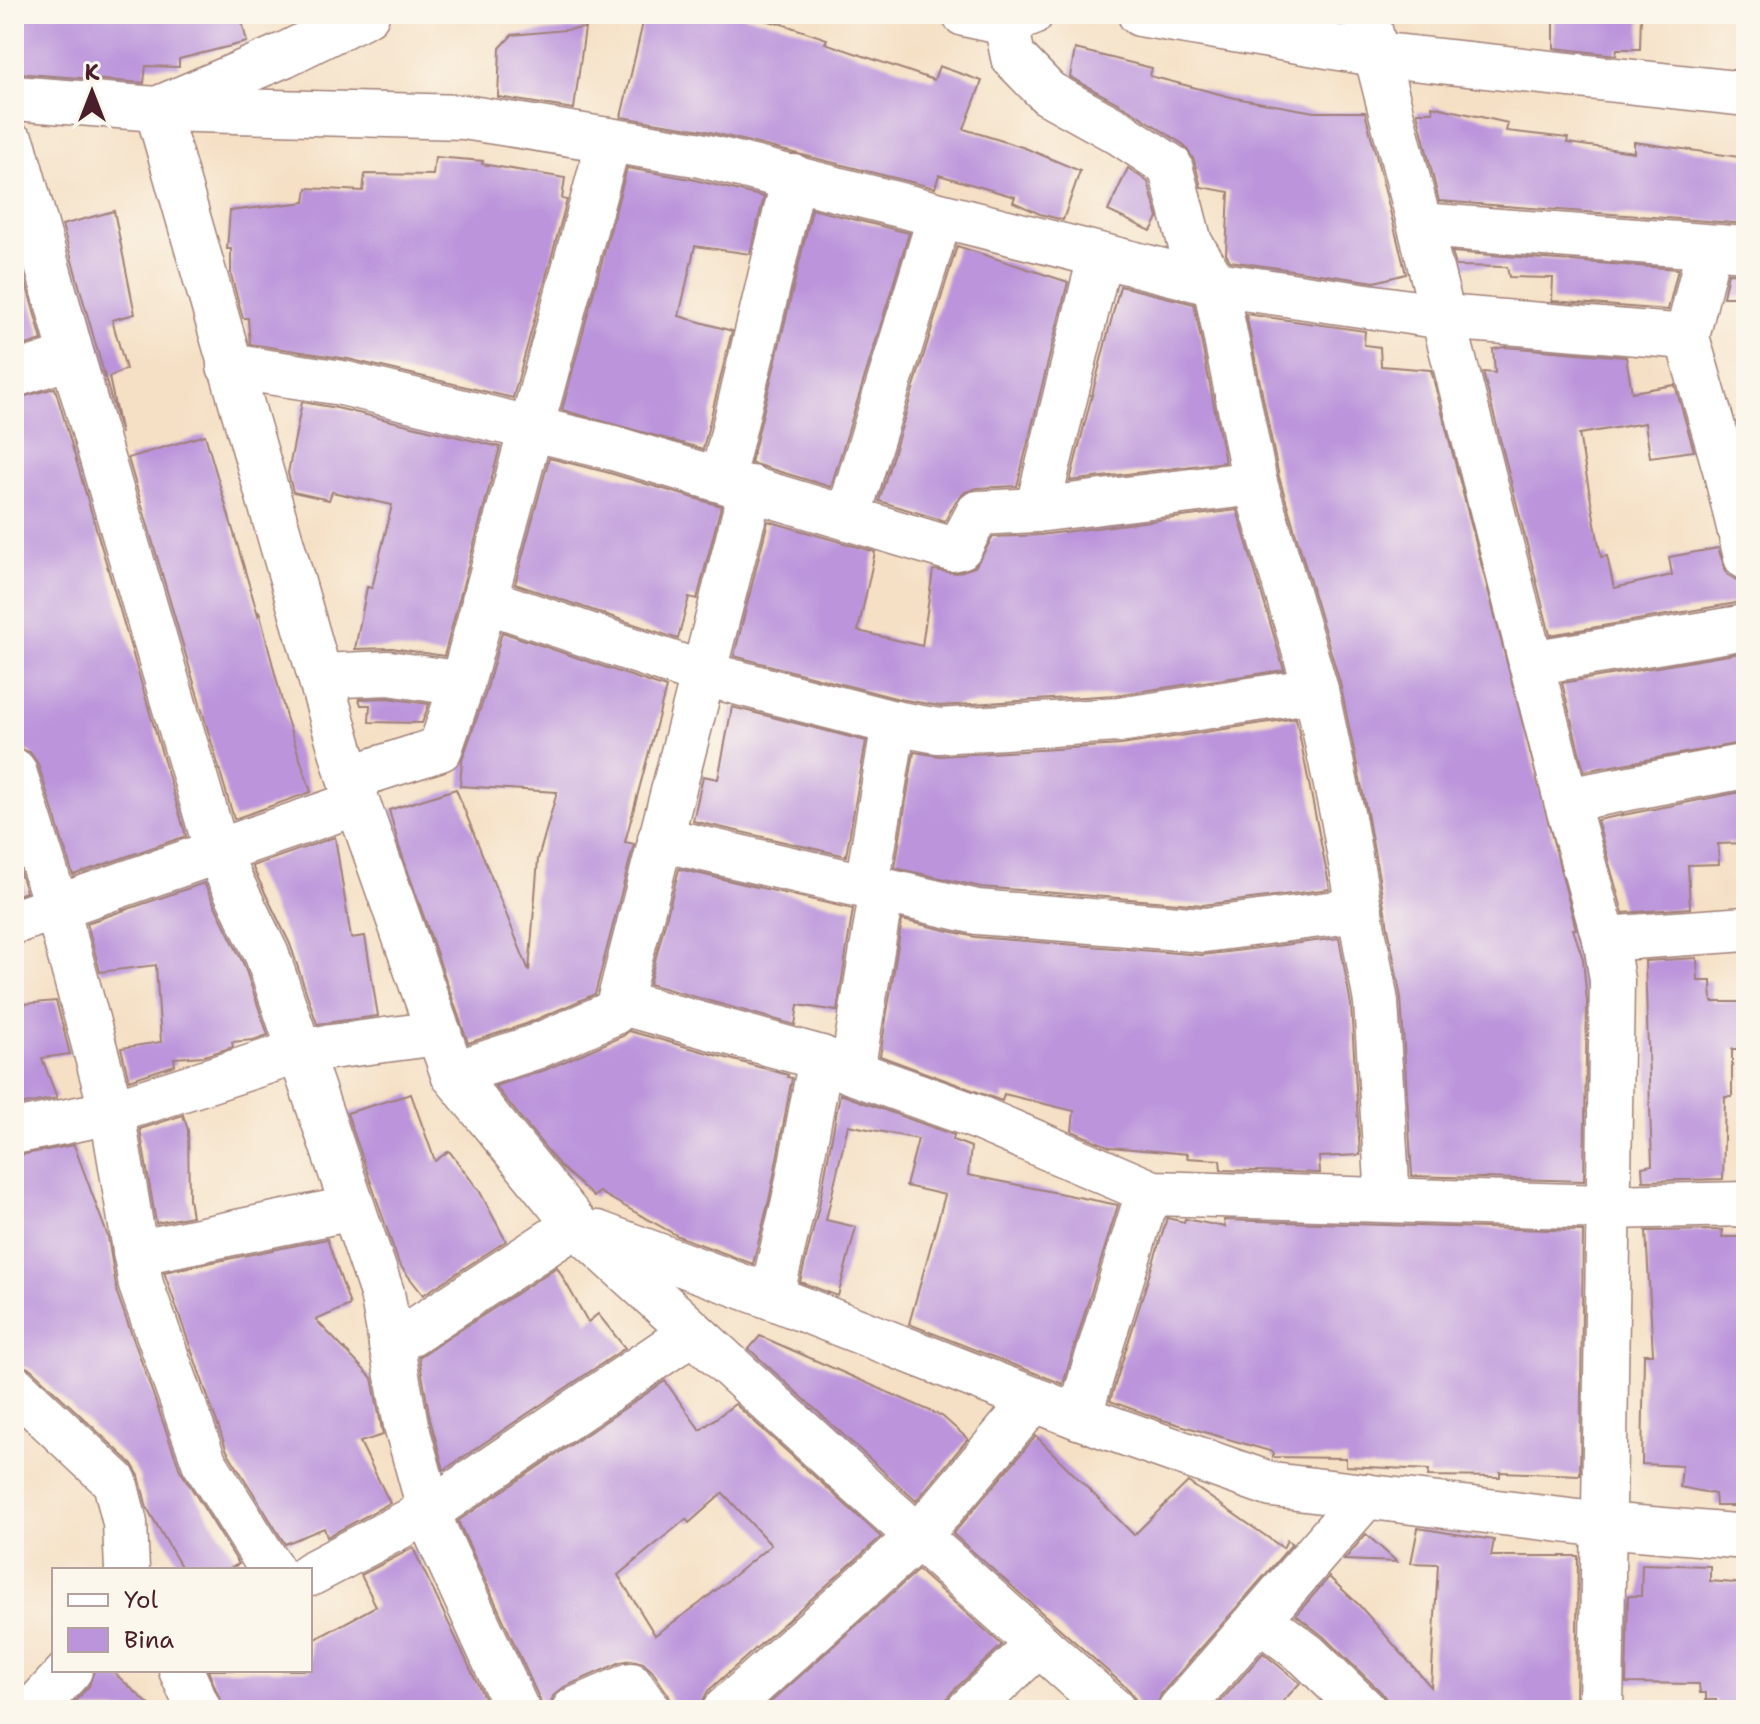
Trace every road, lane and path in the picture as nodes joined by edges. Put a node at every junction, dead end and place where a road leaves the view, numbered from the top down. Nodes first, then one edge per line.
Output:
1 (367, 14) edge
2 (1140, 14) edge
3 (1000, 17) edge
4 (1371, 34) edge
5 (1746, 94) edge
6 (14, 98) edge
7 (157, 109) junction
8 (609, 140) junction
9 (14, 146) edge
10 (794, 177) junction
11 (940, 216) junction
12 (1420, 225) junction
13 (1727, 248) edge
14 (1100, 257) junction
15 (1215, 284) junction
16 (1444, 317) junction
17 (1687, 337) junction
18 (72, 356) junction
19 (229, 366) junction
20 (14, 375) edge
21 (530, 428) junction
22 (1255, 483) junction
23 (736, 484) junction
24 (1037, 510) junction
25 (848, 517) junction
26 (1746, 557) edge
27 (484, 600) junction
28 (1746, 627) edge
29 (1531, 663) junction
30 (704, 674) junction
31 (320, 676) junction
32 (462, 684) junction
33 (1316, 690) junction
34 (894, 723) junction
35 (1746, 766) edge
36 (14, 771) edge
37 (353, 790) junction
38 (1566, 800) junction
39 (660, 839) junction
40 (217, 852) junction
41 (874, 887) junction
42 (57, 908) junction
43 (1360, 910) junction
44 (14, 922) edge
45 (1746, 929) edge
46 (1604, 939) junction
47 (619, 1002) junction
48 (439, 1033) junction
49 (300, 1051) junction
50 (837, 1065) junction
51 (453, 1074) junction
52 (112, 1112) junction
53 (14, 1132) edge
54 (1153, 1193) junction
55 (1388, 1199) junction
56 (1746, 1204) edge
57 (1607, 1207) junction
58 (353, 1208) junction
59 (576, 1225) junction
60 (135, 1253) junction
61 (771, 1297) junction
62 (693, 1332) junction
63 (391, 1346) junction
64 (14, 1387) edge
65 (1034, 1400) junction
66 (1079, 1417) junction
67 (1366, 1496) junction
68 (429, 1511) junction
69 (1603, 1525) junction
70 (918, 1537) junction
71 (1746, 1537) edge
72 (127, 1568) edge
73 (271, 1568) edge
74 (312, 1573) edge
75 (1259, 1619) junction
76 (1039, 1644) junction
77 (68, 1672) edge
78 (182, 1672) edge
79 (37, 1708) edge
80 (199, 1710) edge
81 (517, 1710) edge
82 (574, 1710) edge
83 (648, 1710) edge
84 (725, 1710) edge
85 (969, 1710) edge
86 (1113, 1710) edge
87 (1180, 1710) edge
88 (1364, 1710) edge
89 (1601, 1710) edge

1 - 7 street
2 - 4 street
3 - 15 street
4 - 5 street
4 - 12 street
6 - 7 street
7 - 8 street
7 - 19 street
8 - 10 street
8 - 21 street
9 - 18 street
10 - 11 street
10 - 23 street
11 - 14 street
11 - 25 street
12 - 13 street
12 - 16 street
13 - 17 street
14 - 15 street
14 - 24 street
15 - 16 street
15 - 22 street
16 - 17 street
16 - 29 street
17 - 26 street
18 - 20 street
18 - 40 street
19 - 21 street
19 - 31 street
21 - 23 street
21 - 27 street
22 - 24 street
22 - 33 street
23 - 25 street
23 - 30 street
24 - 25 street
27 - 30 street
27 - 32 street
28 - 29 street
29 - 38 street
30 - 34 street
30 - 39 street
31 - 32 street
31 - 37 street
32 - 37 street
33 - 34 street
33 - 43 street
34 - 41 street
35 - 38 street
36 - 42 street
37 - 40 street
37 - 48 street
38 - 46 street
39 - 41 street
39 - 47 street
40 - 42 street
40 - 49 street
41 - 43 street
41 - 50 street
42 - 44 street
42 - 52 street
43 - 55 street
45 - 46 street
46 - 57 street
47 - 50 street
47 - 51 street
48 - 49 street
48 - 51 street
49 - 52 street
49 - 58 street
50 - 54 street
50 - 61 street
51 - 59 street
52 - 53 street
52 - 60 street
54 - 55 street
54 - 66 street
55 - 57 street
56 - 57 street
57 - 69 street
58 - 60 street
58 - 63 street
59 - 61 street
59 - 62 street
59 - 63 street
60 - 73 street
61 - 65 street
62 - 68 street
62 - 70 street
63 - 68 street
64 - 72 street
65 - 66 street
65 - 70 street
66 - 67 street
67 - 69 street
67 - 75 street
68 - 74 street
68 - 81 street
69 - 71 street
69 - 89 street
70 - 76 street
70 - 84 street
75 - 87 street
75 - 88 street
76 - 85 street
76 - 86 street
77 - 79 street
78 - 80 street
82 - 83 street

